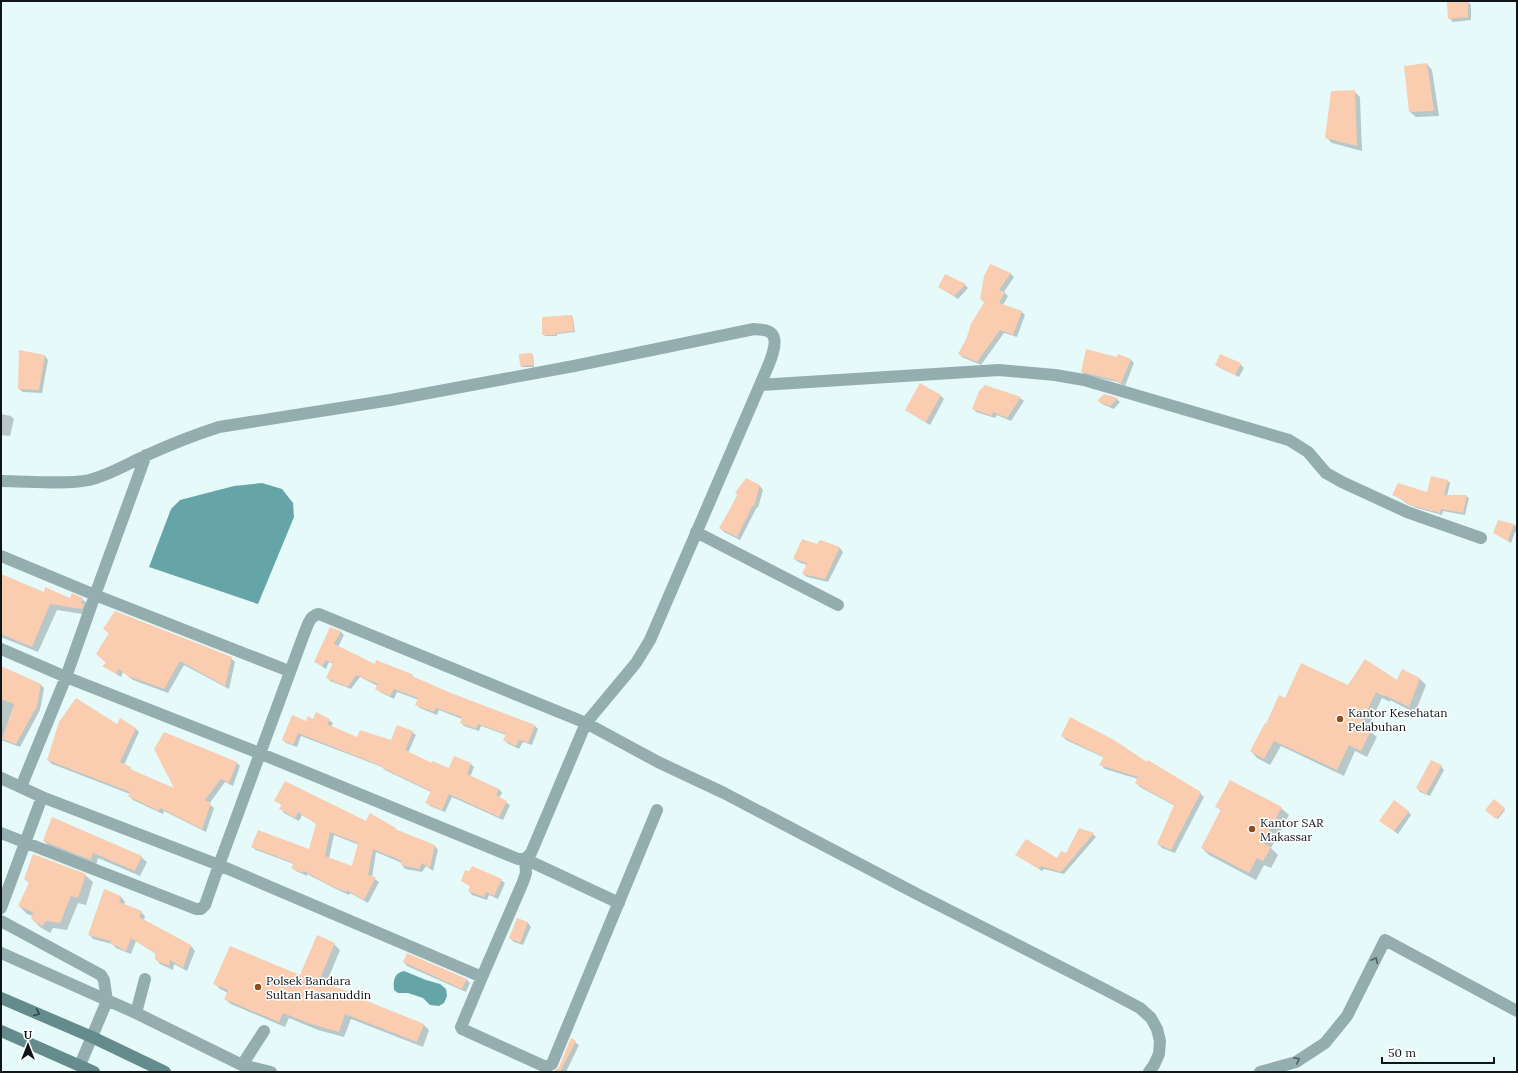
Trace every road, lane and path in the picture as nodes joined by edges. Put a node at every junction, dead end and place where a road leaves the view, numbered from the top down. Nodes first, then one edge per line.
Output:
1 (760, 385) junction
2 (146, 455) junction
3 (1, 481) edge
4 (696, 532) junction
5 (1481, 538) dead end
6 (1, 556) edge
7 (96, 595) junction
8 (838, 605) dead end
9 (1, 649) edge
10 (289, 671) junction
11 (66, 677) junction
12 (586, 723) junction
13 (259, 753) junction
14 (1, 778) edge
15 (21, 787) junction
16 (42, 797) junction
17 (657, 810) dead end
18 (1, 833) edge
19 (24, 843) junction
20 (525, 859) junction
21 (219, 865) junction
22 (619, 903) junction
23 (1, 908) edge
24 (1, 921) edge
25 (1, 954) edge
26 (482, 977) junction
27 (146, 979) dead end
28 (1, 998) edge
29 (107, 1001) junction
30 (1517, 1011) edge
31 (136, 1013) junction
32 (1, 1031) edge
33 (264, 1031) dead end
34 (92, 1037) junction
35 (80, 1065) junction
36 (242, 1065) junction
37 (94, 1072) edge
38 (165, 1072) edge
39 (272, 1072) edge
40 (1149, 1072) edge
41 (1260, 1072) edge

1 - 2 street
1 - 4 street
1 - 5 street
2 - 3 street
2 - 7 street
4 - 8 street
4 - 12 street
6 - 7 street
7 - 10 street
7 - 11 street
9 - 11 street
10 - 12 street
10 - 13 street
11 - 13 street
11 - 15 street
12 - 20 street
12 - 40 street
13 - 20 street
13 - 21 street
14 - 15 street
15 - 16 street
16 - 19 street
16 - 21 street
17 - 22 street
18 - 19 street
19 - 21 street
19 - 23 street
20 - 22 street
20 - 26 street
21 - 26 street
22 - 26 street
24 - 29 street
25 - 29 street
27 - 31 street
28 -> 34 main road
29 - 31 street
29 - 34 street
41 -> 30 street
31 - 36 street
32 - 35 main road
33 - 36 street
34 - 35 street
34 - 38 main road
35 - 37 main road
36 - 39 street

